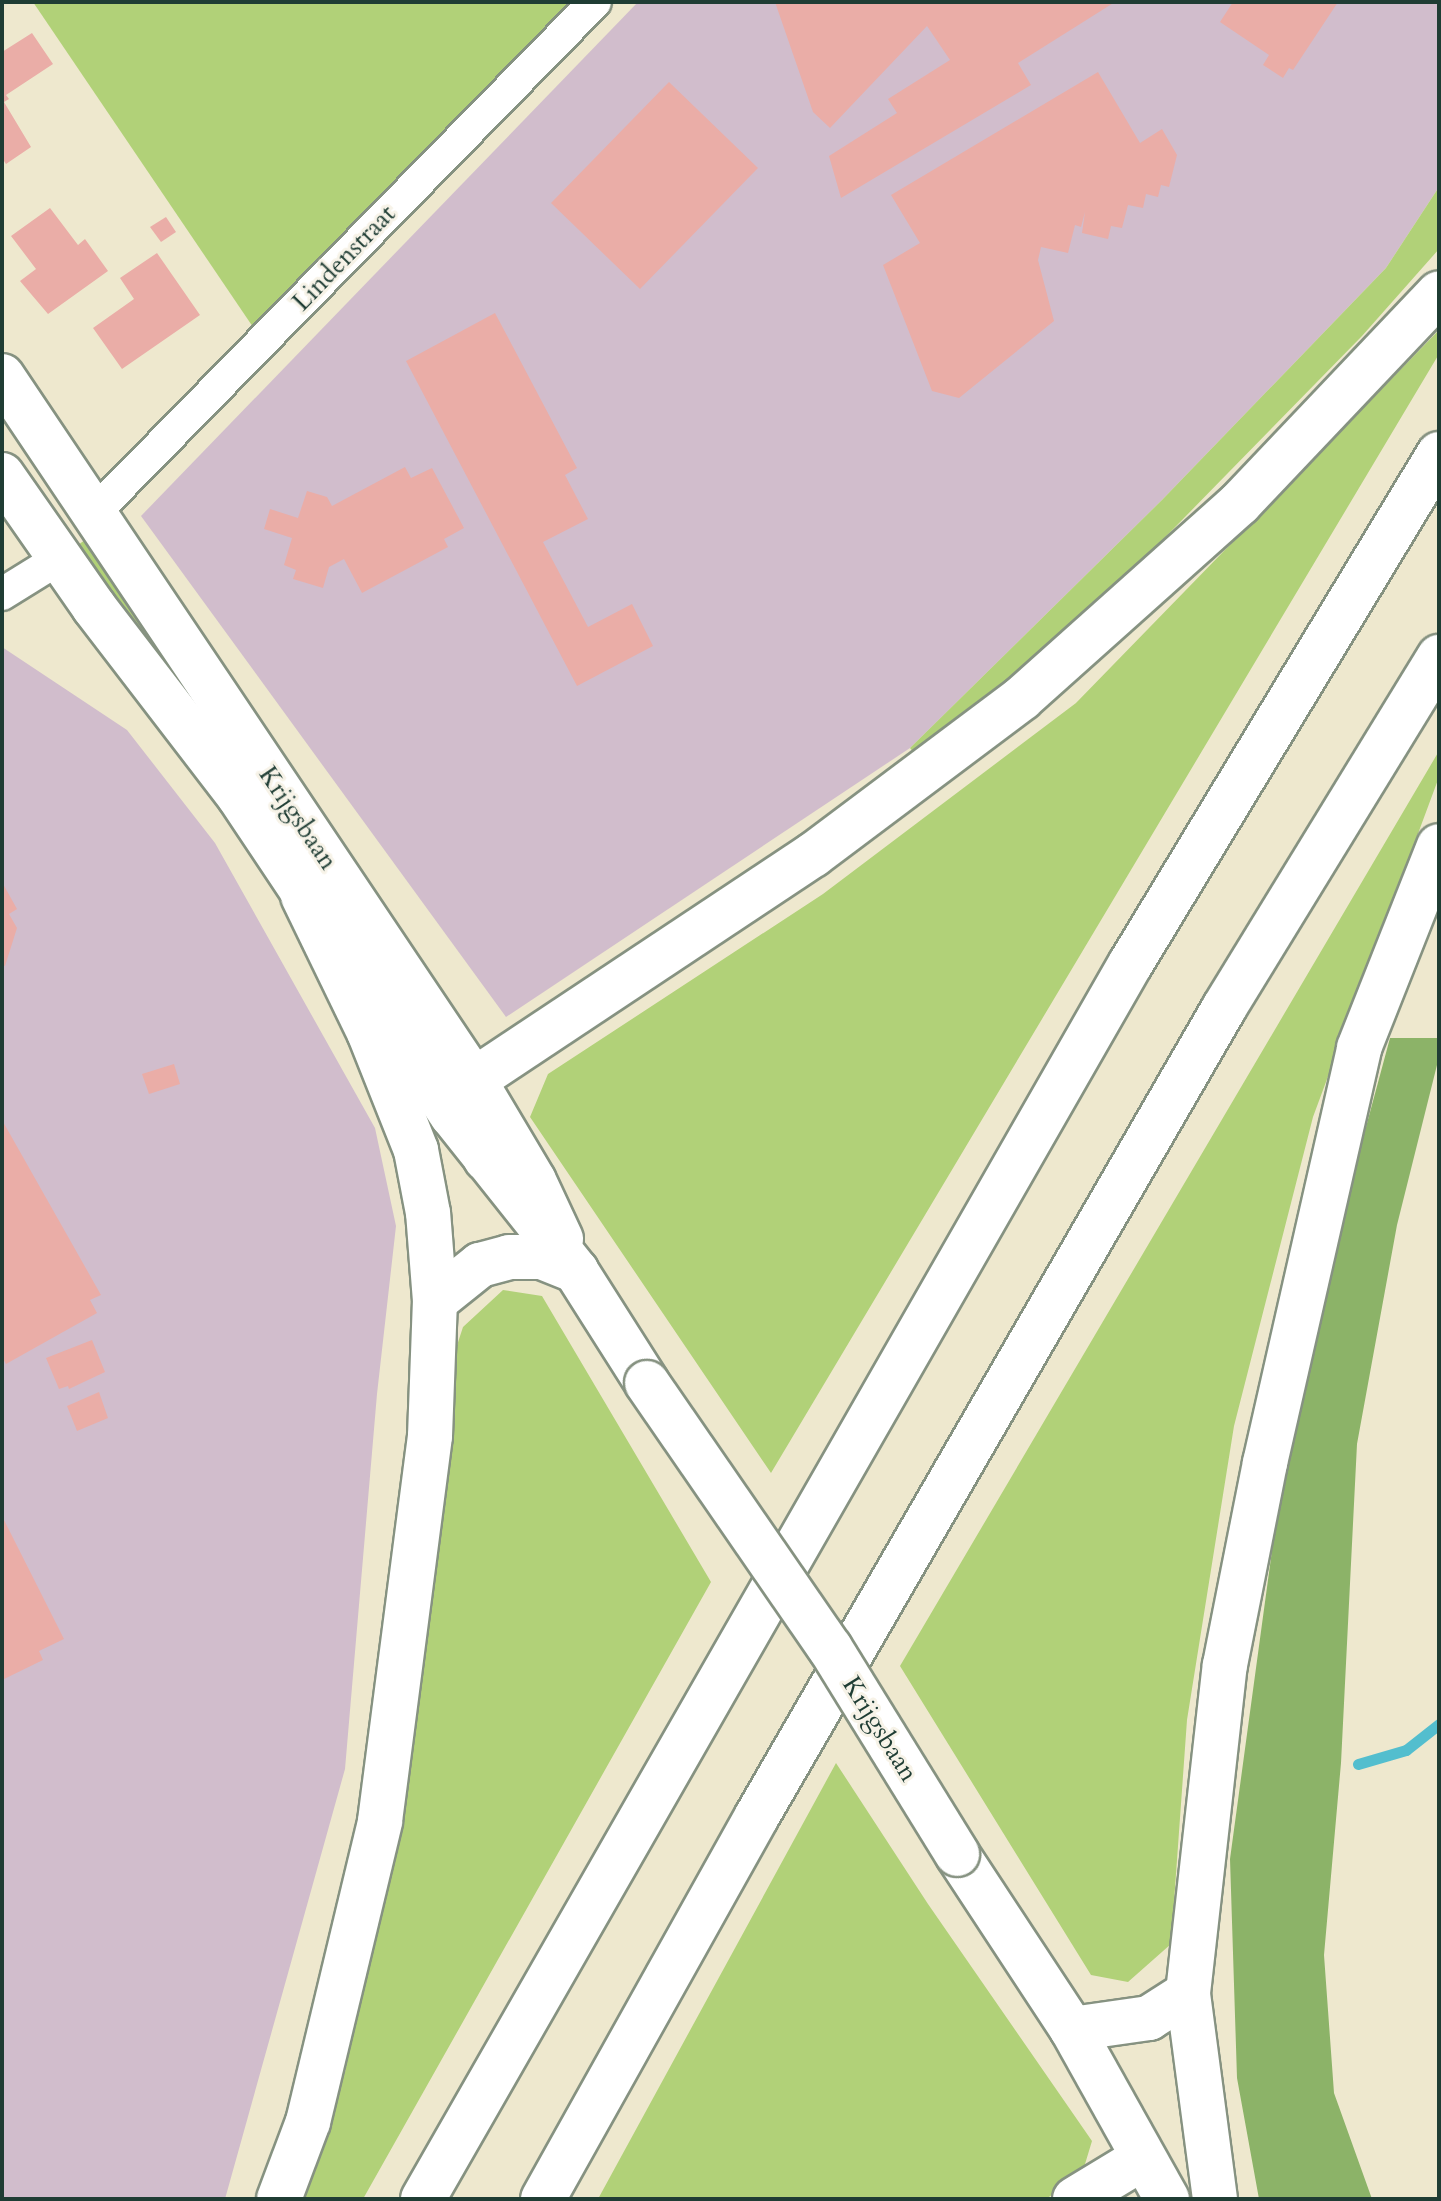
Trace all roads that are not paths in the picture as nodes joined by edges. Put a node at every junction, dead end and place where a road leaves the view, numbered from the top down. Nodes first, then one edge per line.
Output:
1 (595, 2) edge
2 (1439, 293) edge
3 (2, 376) edge
4 (2, 433) edge
5 (1439, 454) edge
6 (2, 475) edge
7 (93, 514) junction
8 (60, 558) junction
9 (2, 594) edge
10 (1439, 657) edge
11 (1439, 846) edge
12 (303, 896) junction
13 (474, 1080) junction
14 (486, 1159) junction
15 (576, 1271) junction
16 (435, 1301) junction
17 (1188, 1993) junction
18 (1072, 2029) junction
19 (1143, 2158) junction
20 (279, 2199) edge
21 (423, 2199) edge
22 (543, 2199) edge
23 (1075, 2199) edge
24 (1167, 2199) edge
25 (1215, 2199) edge

1 - 7 street, Lindenstraat
2 - 13 main road
3 - 7 main road, Krijgsbaan
4 - 7 main road
5 - 21 main road
6 - 8 main road, Krijgsbaan
7 - 13 main road, Krijgsbaan
8 - 9 street
8 - 12 main road, Krijgsbaan
10 - 22 main road
11 - 17 main road
12 - 14 main road, Krijgsbaan
12 - 16 main road
13 - 14 main road
13 - 15 main road, Krijgsbaan
14 - 15 main road, Krijgsbaan
15 - 16 main road
15 - 18 main road, Krijgsbaan, bridge
16 - 20 main road
17 - 18 main road
17 - 25 main road
18 - 19 main road, Krijgsbaan
19 - 23 main road
19 - 24 main road, Krijgsbaan

